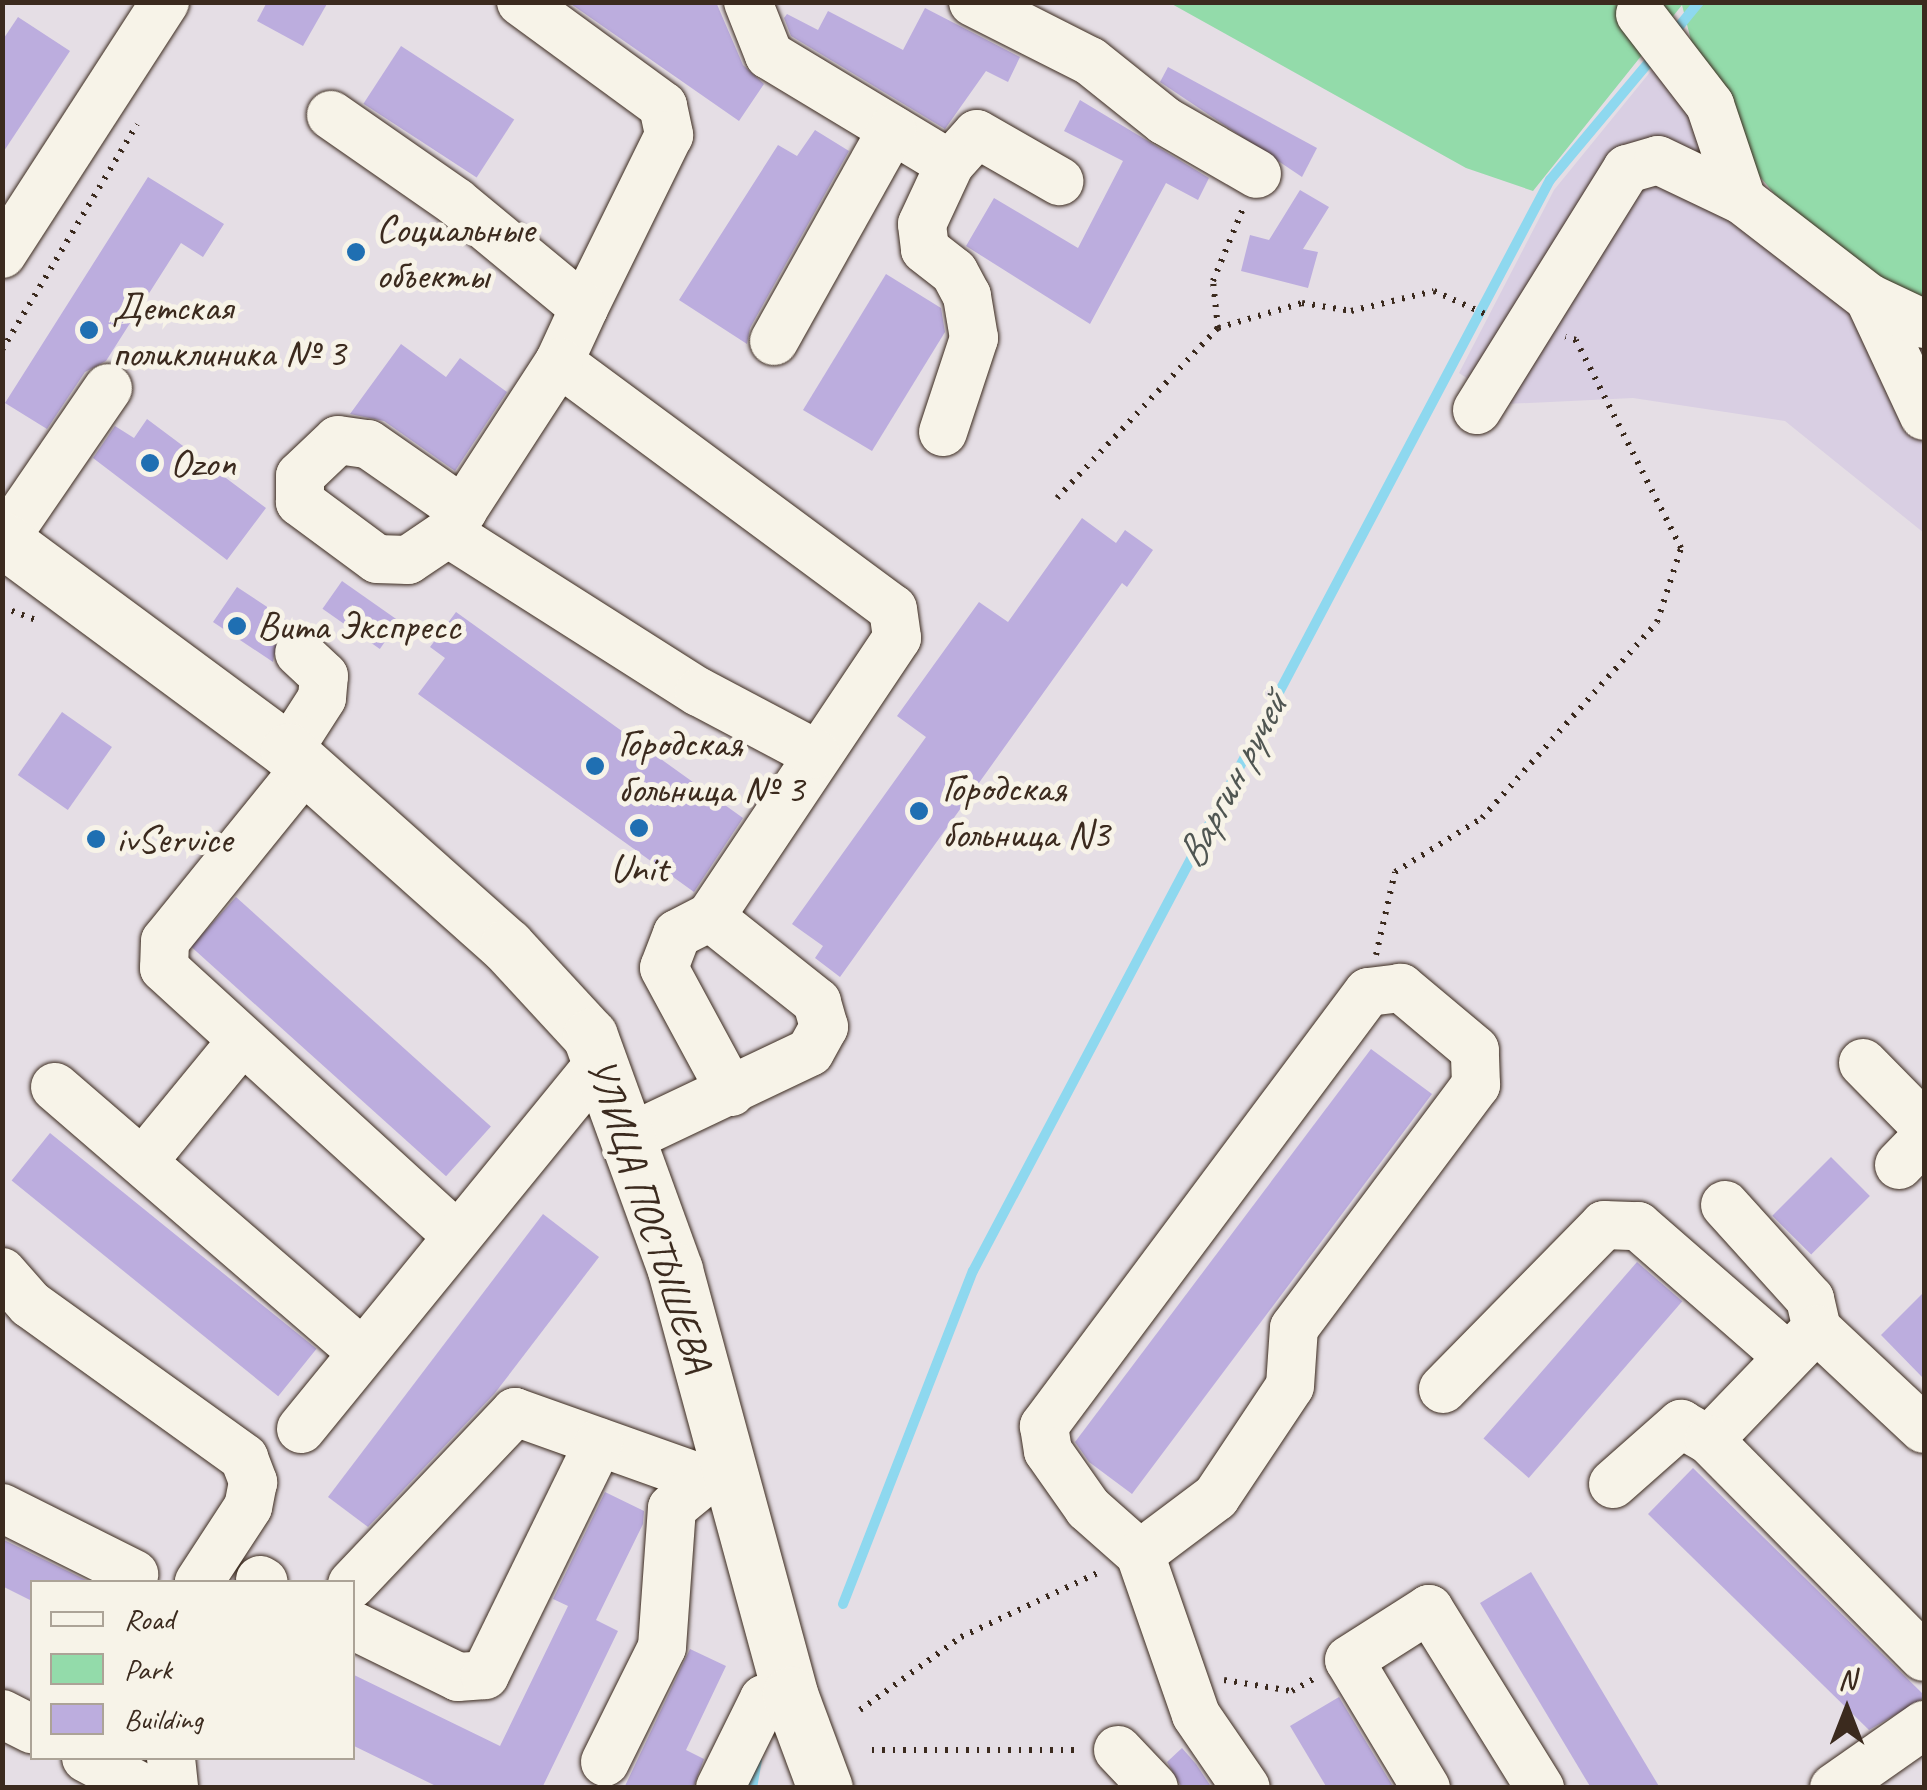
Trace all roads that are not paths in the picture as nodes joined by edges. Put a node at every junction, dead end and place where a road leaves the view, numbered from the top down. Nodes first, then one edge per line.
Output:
1 (520, 2) edge
2 (748, 2) edge
3 (973, 2) edge
4 (149, 8) edge
5 (1640, 14) dead end
6 (332, 116) dead end
7 (892, 130) junction
8 (950, 164) junction
9 (1257, 174) road end
10 (1059, 181) dead end
11 (1742, 200) junction
12 (15, 207) edge
13 (2, 254) edge
14 (1868, 298) junction
15 (584, 308) junction
16 (1924, 324) edge
17 (774, 342) dead end
18 (559, 362) junction
19 (108, 388) dead end
20 (1478, 410) dead end
21 (1924, 416) edge
22 (944, 432) dead end
23 (3, 540) edge
24 (298, 653) dead end
25 (816, 754) junction
26 (297, 759) junction
27 (710, 917) junction
28 (241, 1042) junction
29 (602, 1060) junction
30 (1862, 1063) dead end
31 (55, 1087) dead end
32 (731, 1092) junction
33 (1924, 1125) edge
34 (630, 1137) junction
35 (144, 1159) junction
36 (1725, 1205) dead end
37 (457, 1236) junction
38 (2, 1272) edge
39 (1802, 1342) junction
40 (361, 1350) junction
41 (1444, 1389) dead end
42 (301, 1429) dead end
43 (1924, 1429) edge
44 (1709, 1440) junction
45 (600, 1442) junction
46 (718, 1477) junction
47 (1613, 1484) dead end
48 (2, 1508) edge
49 (1140, 1554) junction
50 (134, 1574) dead end
51 (200, 1580) edge
52 (355, 1581) edge
53 (355, 1626) edge
54 (1924, 1657) edge
55 (790, 1694) junction
56 (2, 1714) edge
57 (30, 1729) edge
58 (1921, 1733) edge
59 (1118, 1750) road end
60 (90, 1760) edge
61 (171, 1760) edge
62 (605, 1762) dead end
63 (143, 1788) edge
64 (174, 1788) edge
65 (720, 1788) edge
66 (825, 1788) edge
67 (1154, 1788) edge
68 (1246, 1788) edge
69 (1426, 1788) edge
70 (1540, 1788) edge
71 (1834, 1788) edge

1 - 15 street
2 - 7 street
3 - 9 street
4 - 12 street
5 - 11 street
6 - 15 street
7 - 8 street
7 - 17 street
8 - 10 street
8 - 22 street
11 - 14 street
11 - 20 street
12 - 13 street
14 - 16 street
14 - 21 street
15 - 18 street
18 - 25 street
18 - 25 street
19 - 23 street
23 - 26 main road, УЛИЦА ПОСТЫШЕВА
24 - 26 street
25 - 27 street
26 - 28 street
26 - 29 main road, УЛИЦА ПОСТЫШЕВА
27 - 32 street
27 - 32 street
28 - 35 street
28 - 37 street
29 - 34 main road, УЛИЦА ПОСТЫШЕВА
29 - 37 street
30 - 33 street
31 - 35 street
32 - 34 street
34 - 46 main road, УЛИЦА ПОСТЫШЕВА
35 - 40 street
36 - 39 street
37 - 40 street
38 - 51 street
39 - 41 street
39 - 43 street
39 - 44 street
40 - 42 street
44 - 47 street
44 - 54 street
45 - 46 street
45 - 52 street
45 - 53 street
46 - 55 main road, УЛИЦА ПОСТЫШЕВА
46 - 62 street
48 - 50 street
49 - 49 street
49 - 68 street
55 - 65 street
55 - 66 main road, УЛИЦА ПОСТЫШЕВА
56 - 57 street
58 - 71 street
59 - 67 street
60 - 63 street
61 - 64 street
69 - 70 street

